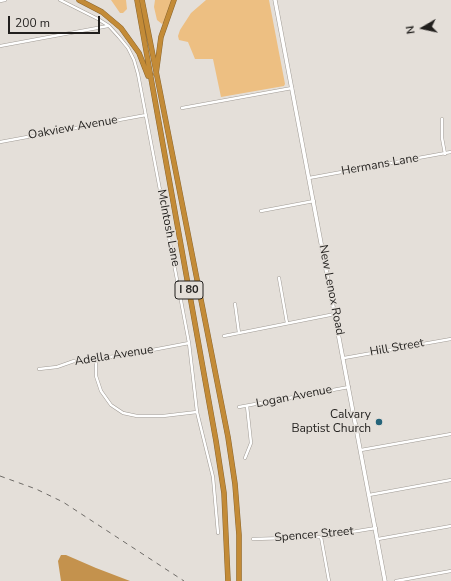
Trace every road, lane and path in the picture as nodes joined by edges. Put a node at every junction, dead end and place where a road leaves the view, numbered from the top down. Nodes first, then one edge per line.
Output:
1 (5, 0) edge
2 (60, 0) edge
3 (79, 0) edge
4 (137, 0) edge
5 (142, 0) edge
6 (174, 0) edge
7 (275, 0) edge
8 (0, 1) edge
9 (109, 26) junction
10 (0, 46) edge
11 (156, 76) junction
12 (292, 88) junction
13 (154, 92) junction
14 (182, 108) dead end
15 (146, 115) junction
16 (442, 119) dead end
17 (0, 142) edge
18 (451, 152) edge
19 (445, 154) junction
20 (310, 178) junction
21 (314, 201) junction
22 (261, 211) dead end
23 (279, 278) dead end
24 (235, 304) dead end
25 (335, 314) junction
26 (287, 323) junction
27 (239, 333) junction
28 (224, 336) dead end
29 (451, 339) edge
30 (189, 343) junction
31 (344, 358) junction
32 (96, 359) junction
33 (38, 370) dead end
34 (349, 387) junction
35 (246, 406) junction
36 (240, 407) dead end
37 (197, 412) junction
38 (451, 434) edge
39 (361, 450) junction
40 (245, 458) dead end
41 (451, 480) edge
42 (369, 495) junction
43 (451, 526) edge
44 (376, 528) junction
45 (218, 533) dead end
46 (320, 536) junction
47 (378, 539) junction
48 (253, 540) dead end
49 (451, 571) edge
50 (228, 581) edge
51 (240, 581) edge
52 (329, 581) edge
53 (385, 581) edge
54 (396, 581) edge

1 - 8 street
2 - 9 street, McIntosh Lane
3 - 13 highway
4 - 13 highway, I 80
5 - 11 highway, I 80
6 - 11 highway
7 - 12 street, New Lenox Road
9 - 10 street
9 - 15 street, McIntosh Lane
11 - 51 highway, I 80
12 - 14 street
12 - 20 street, New Lenox Road
13 - 50 highway, I 80
15 - 17 street, Oakview Avenue
15 - 30 street, McIntosh Lane
16 - 19 street
18 - 19 street, Hermans Lane
19 - 20 street, Hermans Lane
20 - 21 street, New Lenox Road
21 - 22 street
21 - 25 street, New Lenox Road
23 - 26 street
24 - 27 street
25 - 26 street
25 - 31 street, New Lenox Road
26 - 27 street
27 - 28 street
29 - 31 street, Hill Street
30 - 32 street, Adella Avenue
30 - 37 street, McIntosh Lane
31 - 34 street, New Lenox Road
32 - 33 street, Adella Avenue
32 - 37 street
34 - 35 street, Logan Avenue
34 - 39 street, New Lenox Road
35 - 36 street, Logan Avenue
35 - 40 street
37 - 45 street, McIntosh Lane
38 - 39 street
39 - 42 street, New Lenox Road
41 - 42 street
42 - 44 street, New Lenox Road
43 - 47 street
44 - 46 street, Spencer Street
44 - 47 street, New Lenox Road
46 - 48 street, Spencer Street
46 - 52 street
47 - 53 street, New Lenox Road
49 - 54 street

